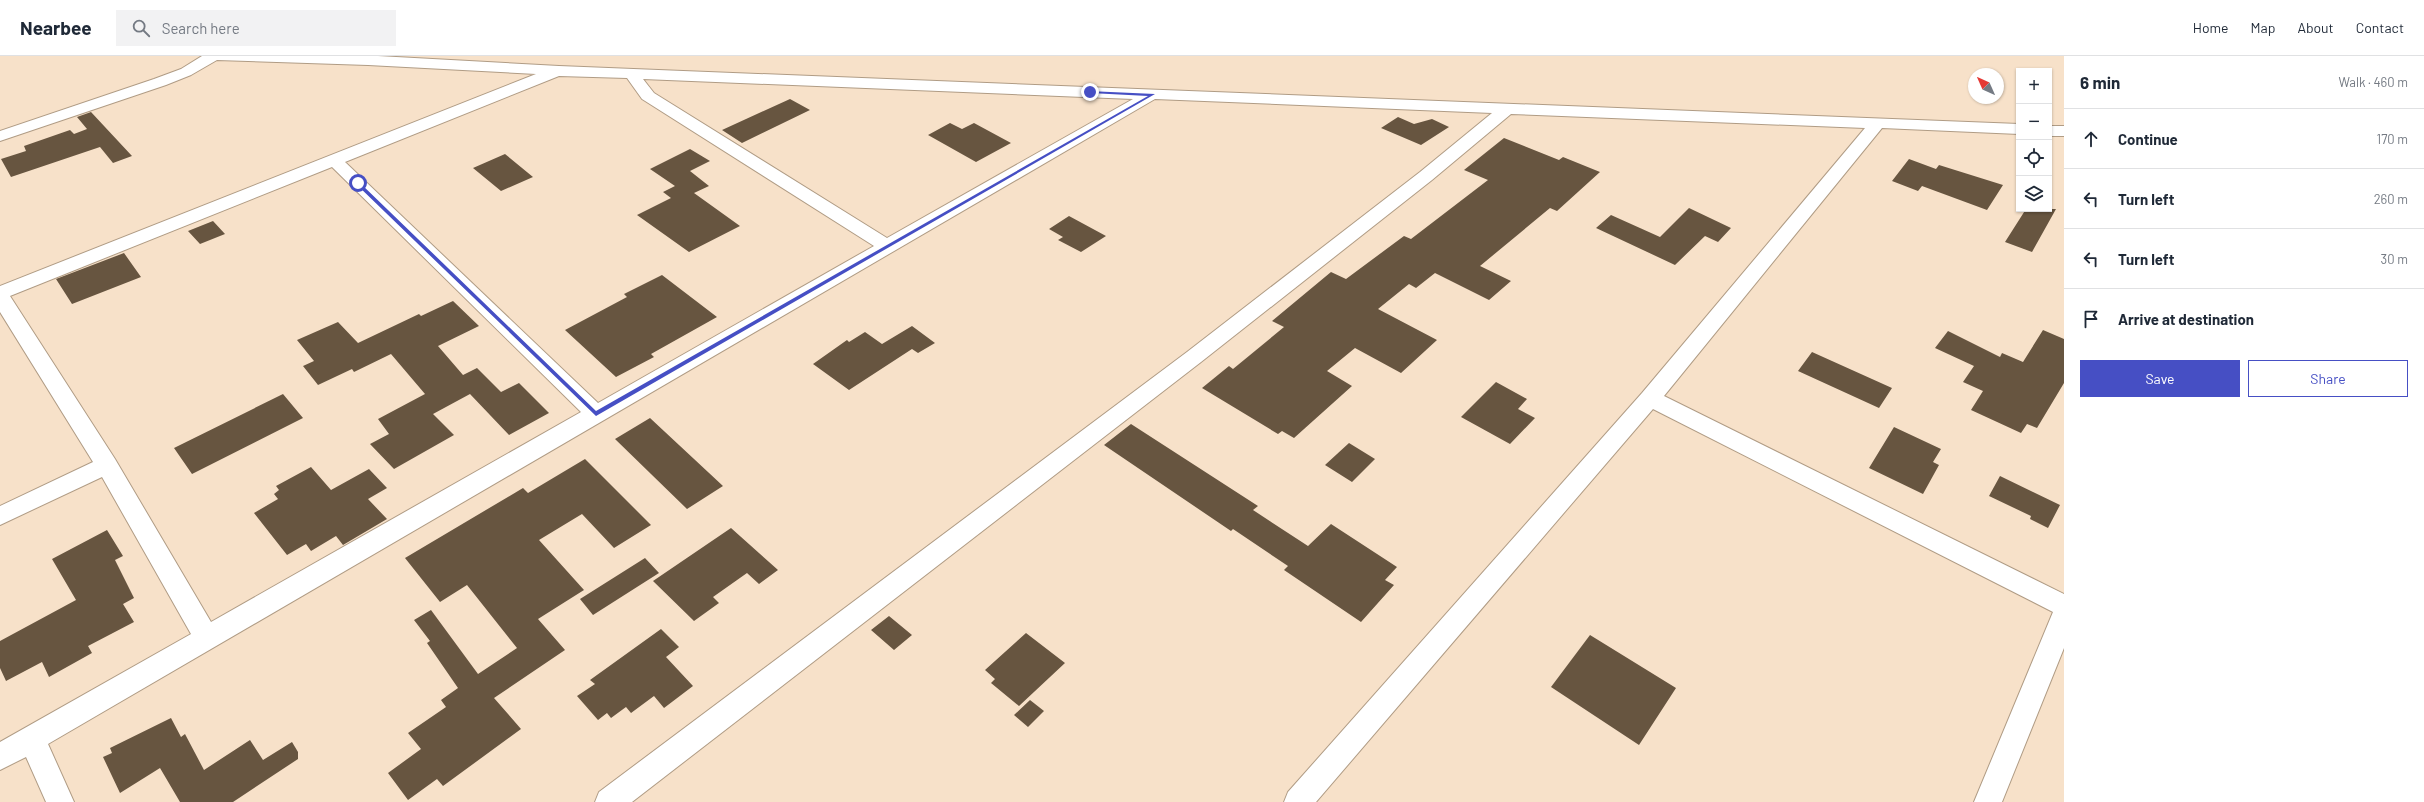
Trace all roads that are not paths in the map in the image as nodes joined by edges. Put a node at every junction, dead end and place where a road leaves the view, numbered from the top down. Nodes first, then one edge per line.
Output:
1 (213, 56) edge
2 (218, 56) edge
3 (560, 71) junction
4 (631, 73) junction
5 (1153, 94) junction
6 (1507, 109) junction
7 (1877, 124) junction
8 (2016, 130) edge
9 (2052, 131) edge
10 (2064, 131) edge
11 (0, 136) edge
12 (335, 161) junction
13 (888, 247) junction
14 (0, 292) edge
15 (0, 296) edge
16 (1650, 398) junction
17 (596, 414) junction
18 (107, 465) junction
19 (0, 516) edge
20 (2064, 606) edge
21 (2064, 616) edge
22 (206, 637) junction
23 (32, 738) junction
24 (0, 757) edge
25 (60, 802) edge
26 (609, 802) edge
27 (1298, 802) edge
28 (1988, 802) edge

1 - 11 street
2 - 3 street
3 - 4 street
3 - 12 street
4 - 5 street
4 - 13 street
5 - 6 street
5 - 13 street
6 - 7 street
6 - 26 street
7 - 8 street
7 - 16 street
9 - 10 street
12 - 14 street
12 - 17 street
13 - 17 street
15 - 18 street
16 - 20 street
16 - 27 street
17 - 22 street
18 - 19 street
18 - 22 street
21 - 28 street
22 - 23 street
23 - 24 street
23 - 25 street

